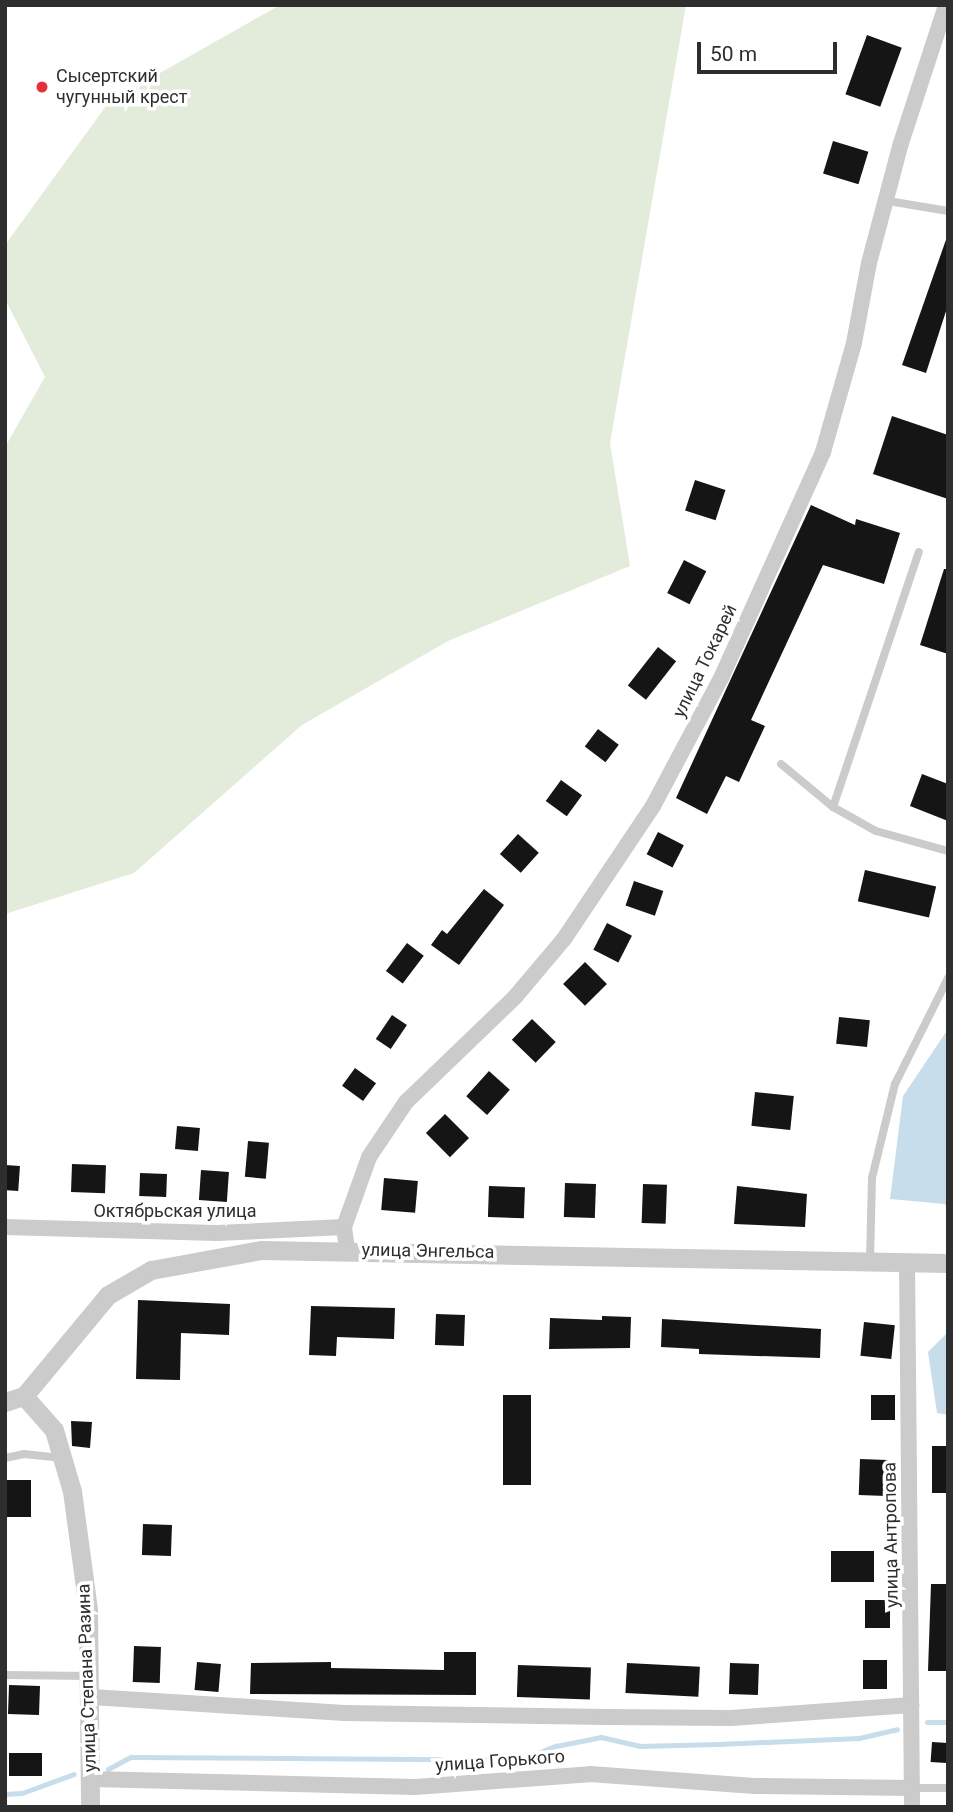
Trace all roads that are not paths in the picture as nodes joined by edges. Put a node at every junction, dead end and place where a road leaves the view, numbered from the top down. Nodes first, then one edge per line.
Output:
1 (946, 5) edge
2 (888, 201) junction
3 (948, 211) edge
4 (919, 552) dead end
5 (781, 764) dead end
6 (833, 807) junction
7 (948, 851) edge
8 (948, 978) edge
9 (5, 1227) edge
10 (344, 1227) junction
11 (217, 1233) junction
12 (347, 1249) junction
13 (208, 1259) junction
14 (870, 1262) junction
15 (907, 1262) junction
16 (948, 1263) edge
17 (14, 1399) edge
18 (5, 1458) edge
19 (64, 1458) junction
20 (5, 1675) edge
21 (90, 1676) junction
22 (91, 1697) junction
23 (912, 1705) junction
24 (91, 1779) junction
25 (912, 1788) junction
26 (948, 1788) edge
27 (90, 1807) edge
28 (912, 1807) edge

1 - 2 street, улица Токарей
2 - 3 lane
2 - 10 street, улица Токарей
4 - 6 lane
5 - 6 lane
6 - 7 lane
8 - 14 lane
9 - 11 street, Октябрьская улица
10 - 11 street, Октябрьская улица
10 - 12 street, улица Токарей
11 - 13 lane
12 - 13 street, улица Энгельса
12 - 14 street, улица Энгельса
13 - 17 street, улица Энгельса
14 - 15 street, улица Энгельса
15 - 16 street, улица Энгельса
15 - 23 street, улица Антропова
17 - 19 street, улица Степана Разина
18 - 19 lane
19 - 21 street, улица Степана Разина
20 - 21 lane
21 - 22 street, улица Степана Разина
22 - 23 street
22 - 24 street, улица Степана Разина
23 - 25 street, улица Антропова
24 - 25 street, улица Горького
24 - 27 street, улица Степана Разина
25 - 26 lane
25 - 28 street, улица Антропова

